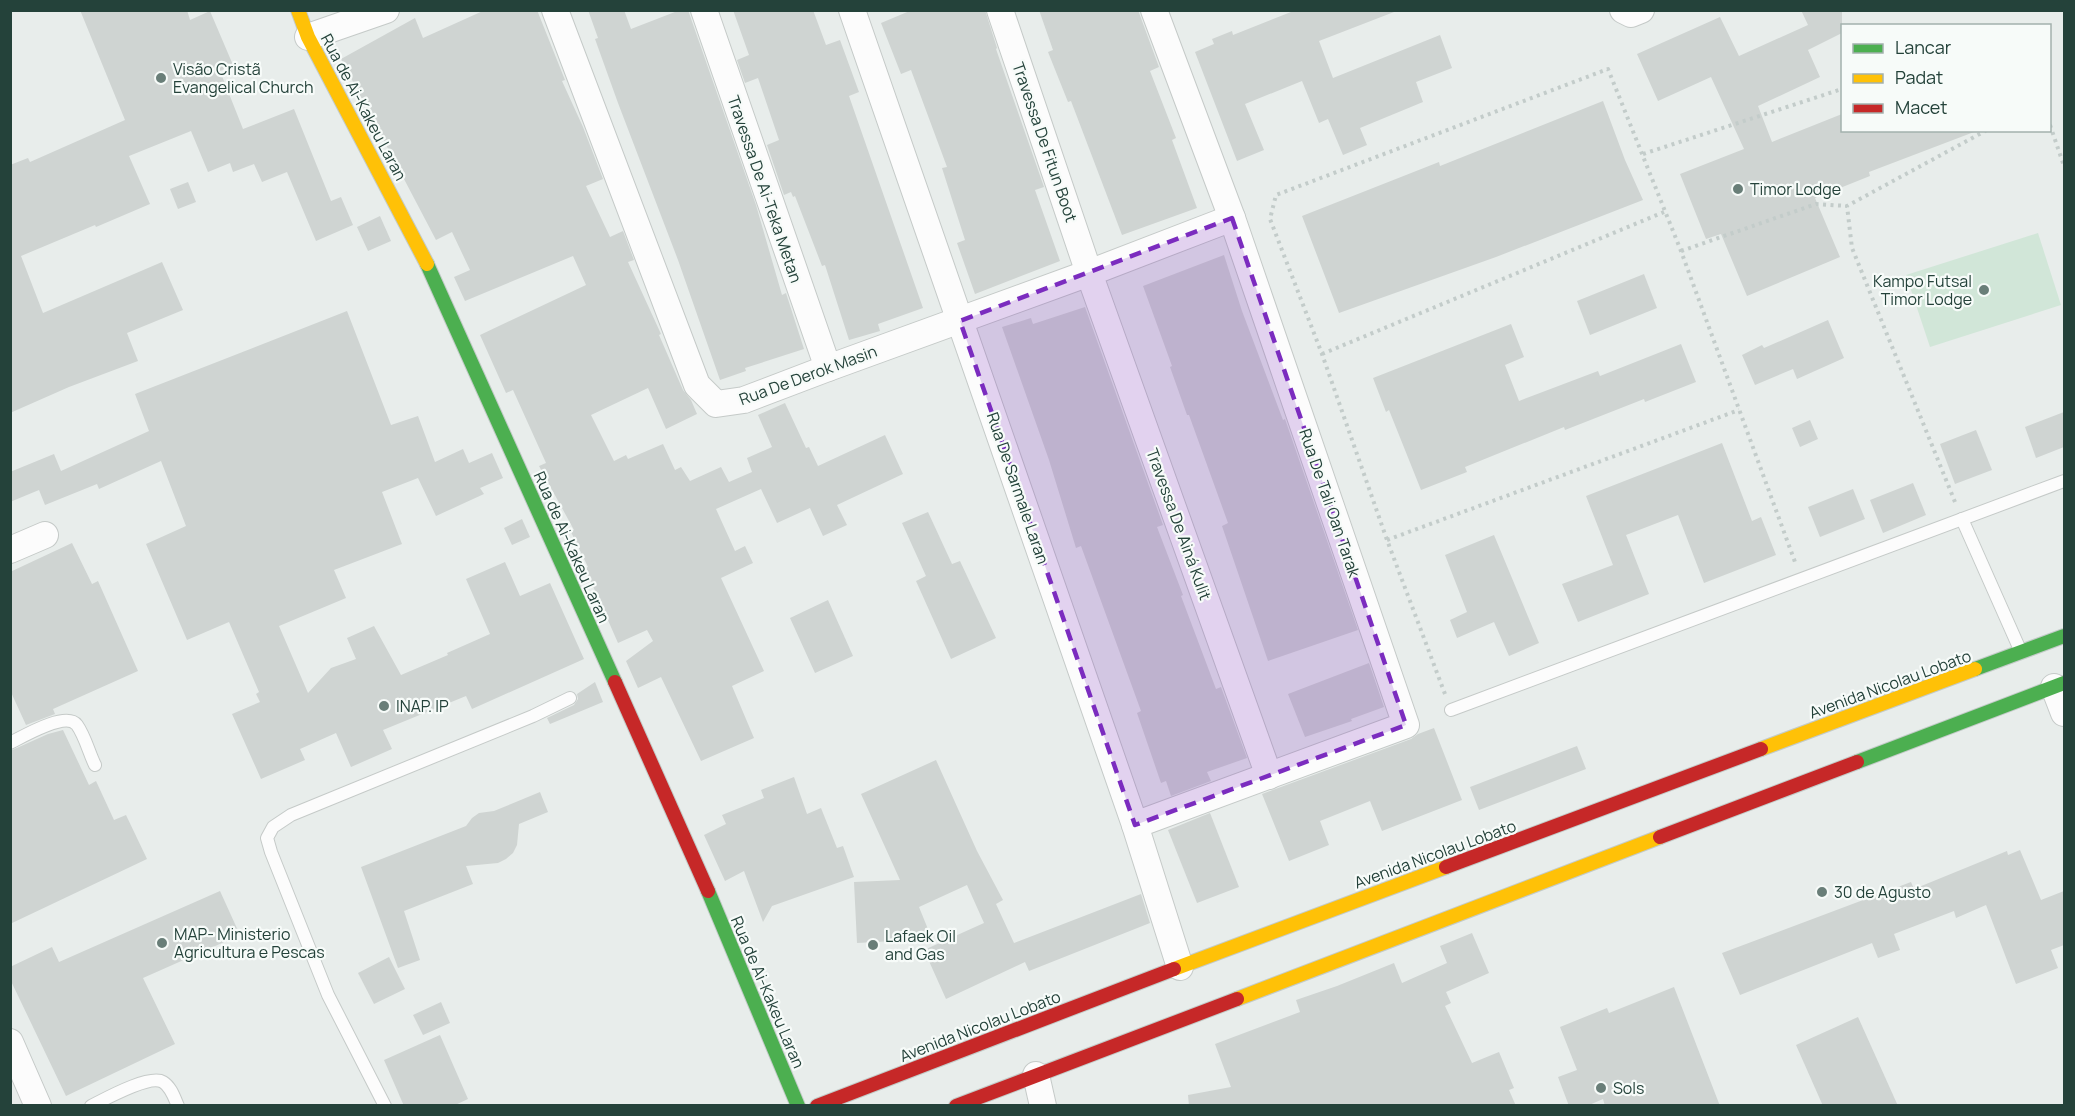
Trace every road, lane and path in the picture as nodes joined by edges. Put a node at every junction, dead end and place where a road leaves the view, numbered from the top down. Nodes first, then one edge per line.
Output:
1 (298, 10) edge
2 (386, 10) edge
3 (555, 10) edge
4 (704, 10) edge
5 (852, 10) edge
6 (1000, 10) edge
7 (1154, 10) edge
8 (1623, 10) edge
9 (1641, 10) edge
10 (308, 37) junction
11 (1841, 89) edge
12 (2051, 130) edge
13 (1984, 132) edge
14 (1643, 154) junction
15 (2064, 166) edge
16 (1846, 206) junction
17 (1664, 212) junction
18 (1232, 218) junction
19 (1681, 251) junction
20 (1089, 273) junction
21 (960, 321) junction
22 (1322, 354) junction
23 (828, 368) junction
24 (1739, 410) junction
25 (2064, 481) edge
26 (1962, 519) junction
27 (45, 535) dead end
28 (1387, 540) junction
29 (10, 550) edge
30 (1801, 580) junction
31 (2064, 636) edge
32 (2021, 653) junction
33 (2059, 685) edge
34 (570, 698) dead end
35 (1451, 710) joint
36 (2064, 713) edge
37 (10, 743) edge
38 (95, 765) dead end
39 (1269, 776) junction
40 (1135, 825) junction
41 (1180, 967) junction
42 (10, 1042) edge
43 (1036, 1075) junction
44 (38, 1106) edge
45 (91, 1106) edge
46 (178, 1106) edge
47 (385, 1106) edge
48 (798, 1106) edge
49 (818, 1106) edge
50 (956, 1106) edge
51 (1043, 1106) edge

1 - 10 main road, Rua de Ai-Kakeu Laran
2 - 10 street
3 - 23 street, Rua De Derok Masin
4 - 23 street, Travessa De Ai-Teka Metan
5 - 21 street, Rua De Sarmale Laran
6 - 20 street, Travessa De Fitun Boot
7 - 18 street, Rua De Tali Oan Tarak
8 - 9 street
10 - 48 main road, Rua de Ai-Kakeu Laran
11 - 14 path
12 - 15 path
13 - 16 path
14 - 17 path
14 - 22 path
16 - 19 path
16 - 26 path
17 - 19 path
17 - 22 path
18 - 20 street, Rua De Derok Masin
18 - 39 street, Rua De Tali Oan Tarak
19 - 24 path
20 - 21 street, Rua De Derok Masin
20 - 39 street, Travessa De Ainá Kulit
21 - 23 street, Rua De Derok Masin
21 - 40 street, Rua De Sarmale Laran
22 - 28 path
24 - 28 path
24 - 30 path
25 - 26 lane
26 - 30 lane
26 - 32 lane
27 - 29 street
28 - 35 path
30 - 35 lane
31 - 32 main road, Avenida Nicolau Lobato
32 - 41 main road, Avenida Nicolau Lobato
33 - 36 street
33 - 43 main road
34 - 47 lane
37 - 38 lane
39 - 40 street, Rua De Tali Oan Tarak
40 - 41 street, Rua De Sarmale Laran
41 - 49 main road, Avenida Nicolau Lobato
42 - 44 street
43 - 50 main road
43 - 51 street
45 - 46 lane

